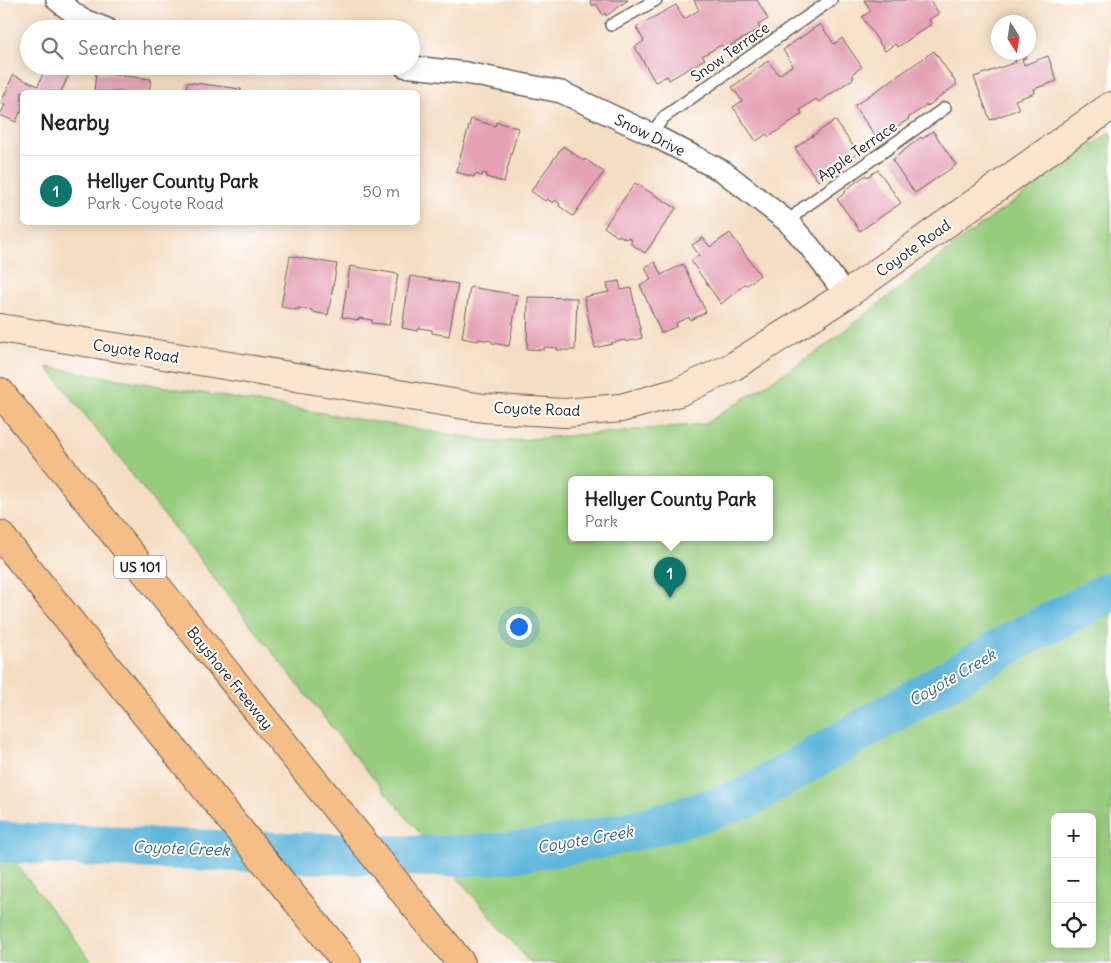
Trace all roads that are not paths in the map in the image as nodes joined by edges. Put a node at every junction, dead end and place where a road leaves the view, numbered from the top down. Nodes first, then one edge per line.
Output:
1 (57, 0) edge
2 (656, 0) edge
3 (831, 0) edge
4 (84, 20) edge
5 (611, 25) dead end
6 (420, 68) edge
7 (1111, 106) edge
8 (944, 108) dead end
9 (651, 134) junction
10 (788, 222) junction
11 (846, 295) junction
12 (0, 328) edge
13 (0, 392) edge
14 (0, 535) edge
15 (347, 963) edge
16 (461, 963) edge

1 - 4 street
2 - 5 lane
3 - 9 lane, Snow Terrace
6 - 9 street, Snow Drive
7 - 11 street, Coyote Road
8 - 10 lane, Apple Terrace
9 - 10 street, Snow Drive
10 - 11 street, Snow Drive
11 - 12 street, Coyote Road
13 - 16 highway, Bayshore Freeway / US 101
14 - 15 highway

